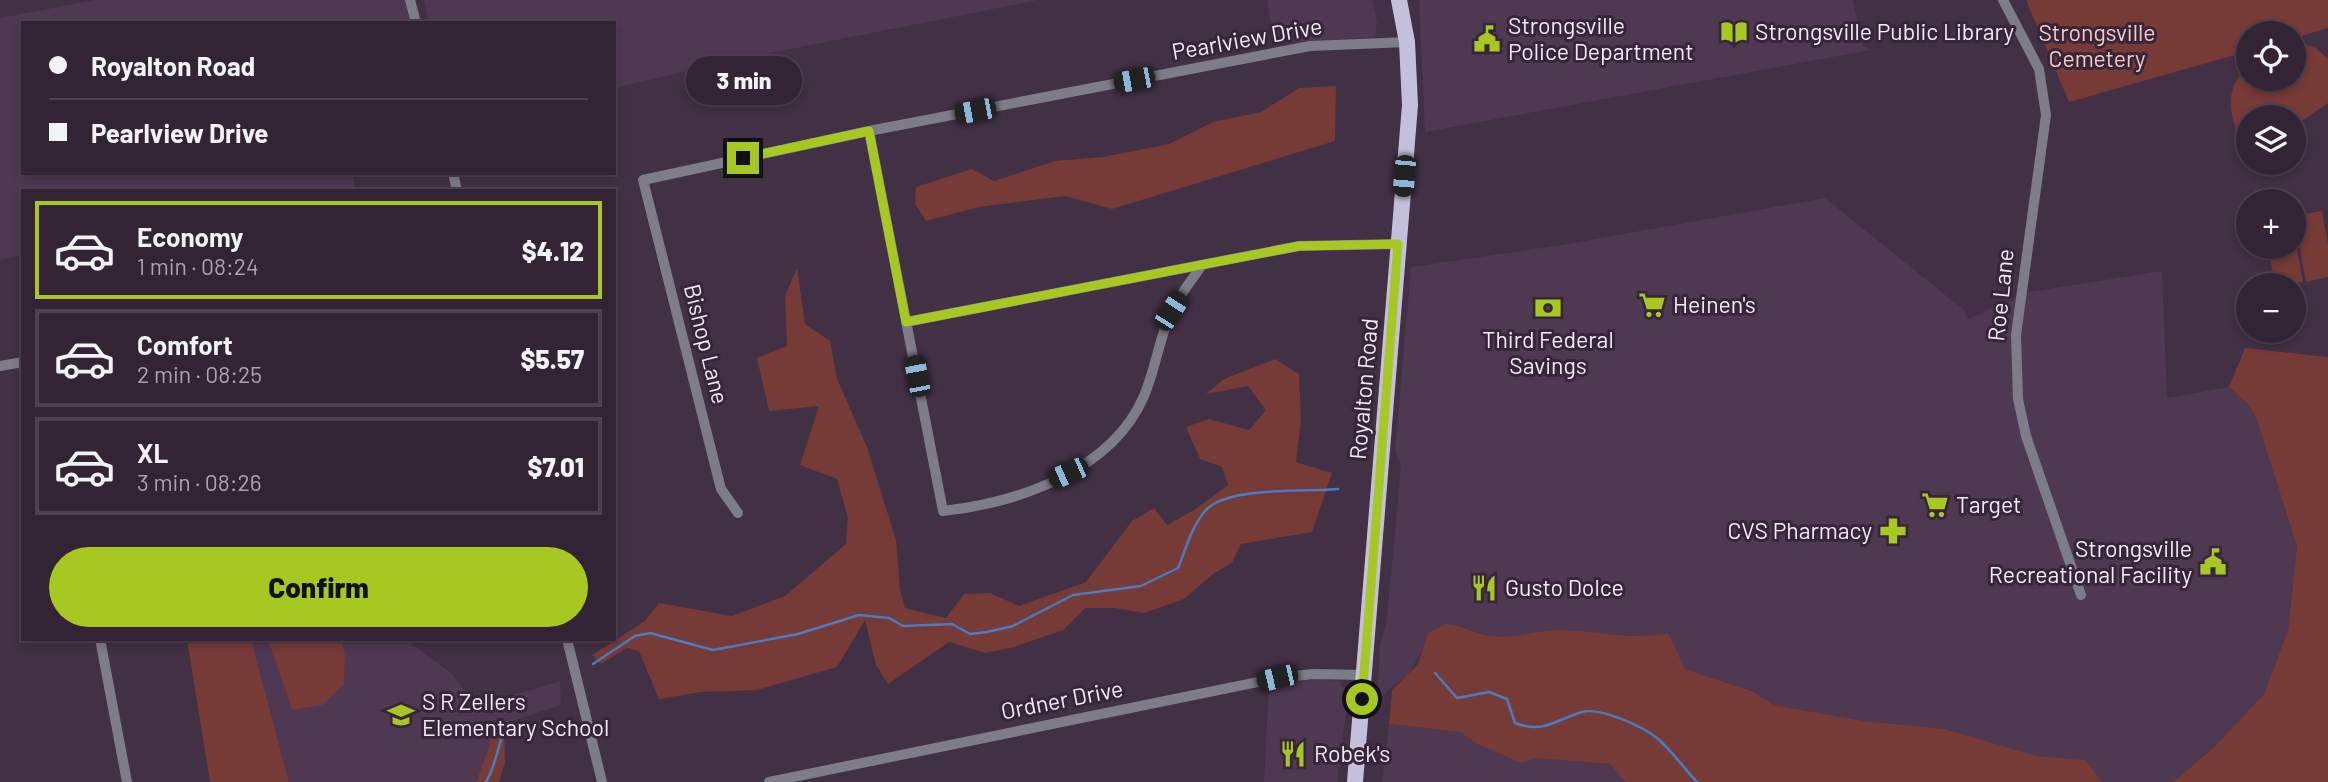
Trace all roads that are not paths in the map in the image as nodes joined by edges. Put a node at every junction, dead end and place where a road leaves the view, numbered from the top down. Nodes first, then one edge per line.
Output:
1 (410, 0) edge
2 (1399, 0) edge
3 (2003, 0) edge
4 (415, 21) edge
5 (1407, 42) junction
6 (869, 131) junction
7 (643, 180) joint
8 (1398, 244) junction
9 (1202, 265) junction
10 (906, 322) junction
11 (21, 362) edge
12 (0, 366) edge
13 (738, 513) dead end
14 (2081, 595) dead end
15 (100, 641) edge
16 (567, 641) edge
17 (1365, 675) junction
18 (127, 782) edge
19 (601, 782) edge
20 (769, 782) edge
21 (1355, 782) edge

1 - 4 street
2 - 5 main road, Royalton Road
3 - 14 street, Roe Lane
5 - 6 street, Pearlview Drive
5 - 8 main road, Royalton Road
6 - 7 street, Pearlview Drive
6 - 10 street
7 - 13 street, Bishop Lane
8 - 9 street
8 - 17 main road, Royalton Road
9 - 10 street
9 - 10 street
11 - 12 street
15 - 18 street
16 - 19 street
17 - 20 street, Ordner Drive
17 - 21 main road, Royalton Road

